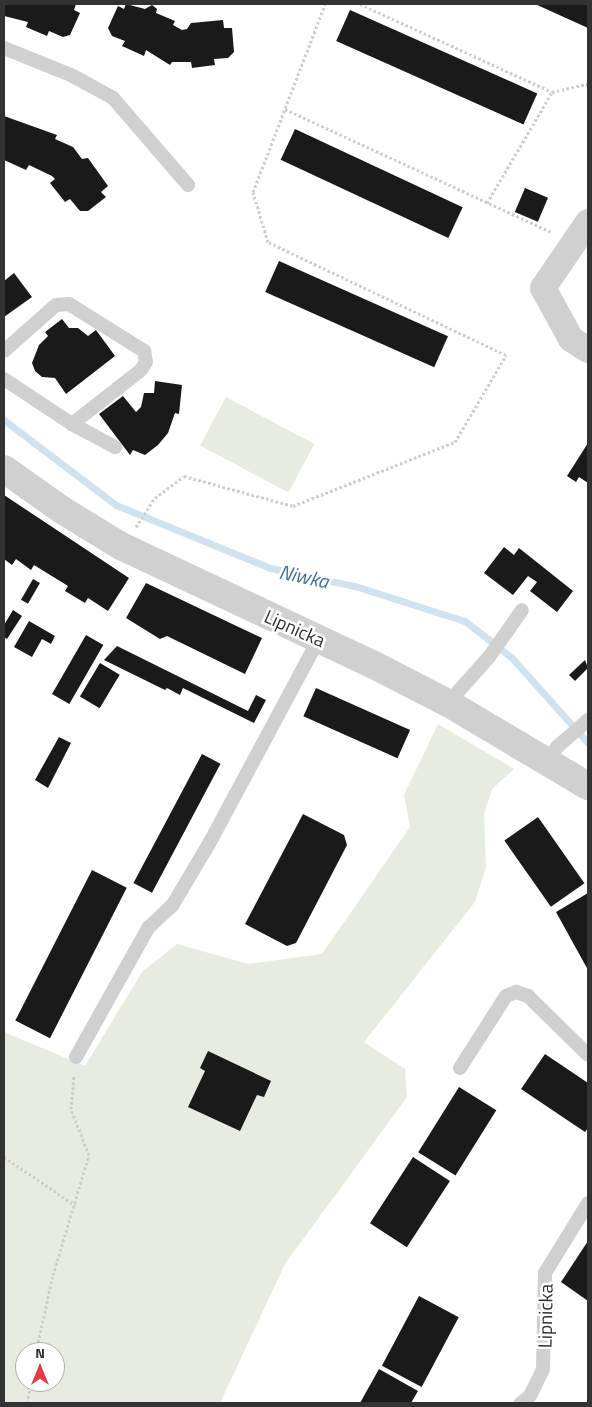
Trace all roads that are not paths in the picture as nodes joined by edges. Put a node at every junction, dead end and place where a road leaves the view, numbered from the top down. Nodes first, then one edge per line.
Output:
1 (4, 48) edge
2 (188, 185) dead end
3 (581, 233) edge
4 (588, 350) edge
5 (4, 351) edge
6 (4, 379) edge
7 (72, 424) junction
8 (115, 447) dead end
9 (4, 469) edge
10 (522, 610) dead end
11 (319, 639) junction
12 (448, 703) junction
13 (588, 720) edge
14 (547, 761) junction
15 (588, 786) edge
16 (588, 1055) edge
17 (76, 1057) road end
18 (460, 1068) dead end
19 (588, 1203) edge
20 (521, 1403) edge

1 - 2 lane
3 - 4 street
5 - 7 lane
6 - 7 lane
7 - 8 lane
9 - 11 street, Lipnicka
10 - 12 lane
11 - 12 street, Lipnicka
11 - 17 lane
12 - 14 street, Lipnicka
13 - 14 lane
14 - 15 street, Lipnicka
16 - 18 lane
19 - 20 lane, Lipnicka

